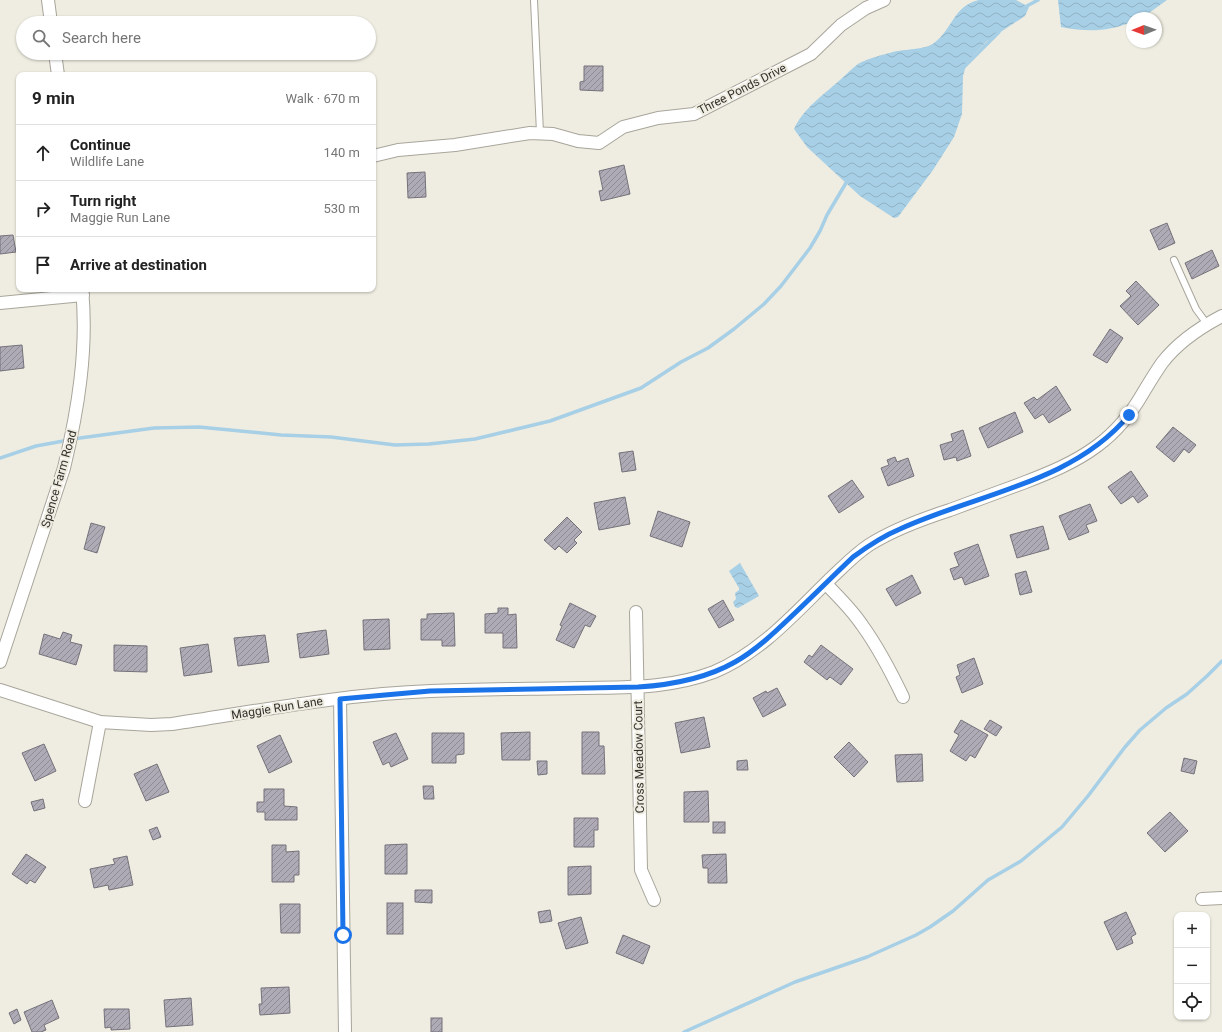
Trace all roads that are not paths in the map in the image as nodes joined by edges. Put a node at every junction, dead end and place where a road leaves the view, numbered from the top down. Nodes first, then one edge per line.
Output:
1 (48, 0) edge
2 (534, 0) edge
3 (884, 0) edge
4 (50, 16) edge
5 (56, 60) edge
6 (58, 72) edge
7 (540, 133) junction
8 (376, 155) edge
9 (1174, 260) dead end
10 (83, 292) edge
11 (0, 303) edge
12 (1222, 316) edge
13 (1207, 324) junction
14 (826, 584) junction
15 (636, 612) dead end
16 (0, 662) edge
17 (638, 687) junction
18 (0, 690) edge
19 (903, 697) dead end
20 (340, 699) junction
21 (100, 722) junction
22 (85, 801) dead end
23 (1222, 898) edge
24 (1202, 899) dead end
25 (654, 900) dead end
26 (345, 1032) edge

1 - 4 street
2 - 7 lane
3 - 7 street, Three Ponds Drive
5 - 6 street
7 - 8 street, Three Ponds Drive
9 - 13 lane
10 - 11 street
10 - 16 street, Spence Farm Road
12 - 13 street, Maggie Run Lane
13 - 14 street, Maggie Run Lane
14 - 17 street, Maggie Run Lane
14 - 19 street
15 - 17 street, Cross Meadow Court
17 - 20 street, Maggie Run Lane
17 - 25 street, Cross Meadow Court
18 - 21 street, Maggie Run Lane
20 - 21 street, Maggie Run Lane
20 - 26 street
21 - 22 street
23 - 24 street

